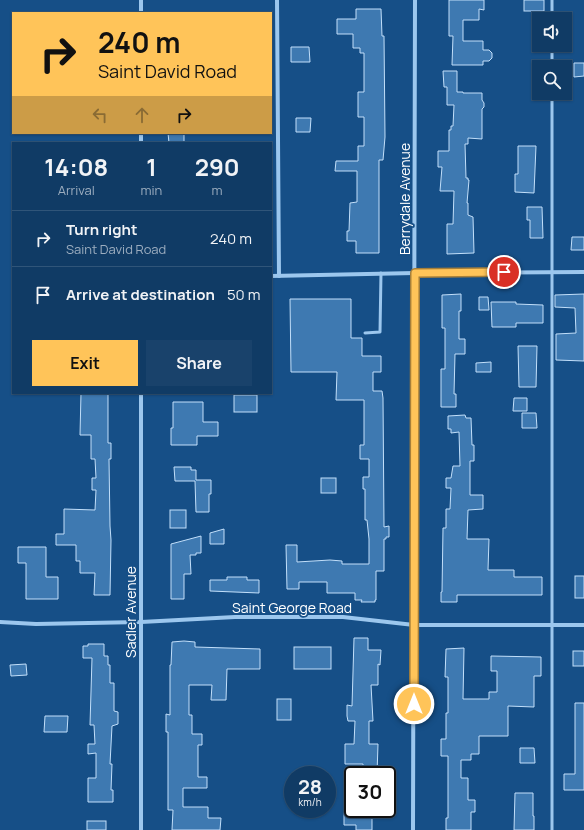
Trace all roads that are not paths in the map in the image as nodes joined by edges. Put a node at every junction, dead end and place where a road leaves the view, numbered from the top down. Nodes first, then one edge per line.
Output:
1 (141, 0) edge
2 (277, 0) edge
3 (415, 0) edge
4 (552, 0) edge
5 (141, 12) edge
6 (552, 12) edge
7 (552, 100) edge
8 (552, 272) junction
9 (584, 272) edge
10 (381, 273) junction
11 (415, 273) junction
12 (272, 276) edge
13 (279, 276) junction
14 (365, 333) dead end
15 (141, 394) edge
16 (0, 622) edge
17 (141, 622) junction
18 (414, 625) junction
19 (552, 625) junction
20 (584, 625) edge
21 (141, 830) edge
22 (414, 830) edge
23 (552, 830) edge

1 - 5 street
2 - 13 street
3 - 11 street, Berrydale Avenue
4 - 6 lane
7 - 8 lane
8 - 9 street
8 - 11 street
8 - 19 lane
10 - 11 street
10 - 13 street
10 - 14 lane
11 - 18 street, Berrydale Avenue
12 - 13 street
15 - 17 street, Sadler Avenue
16 - 17 street, Saint George Road
17 - 18 street, Saint George Road
17 - 21 street, Sadler Avenue
18 - 19 street, Saint George Road
18 - 22 street, Berrydale Avenue
19 - 20 street, Saint George Road
19 - 23 lane

